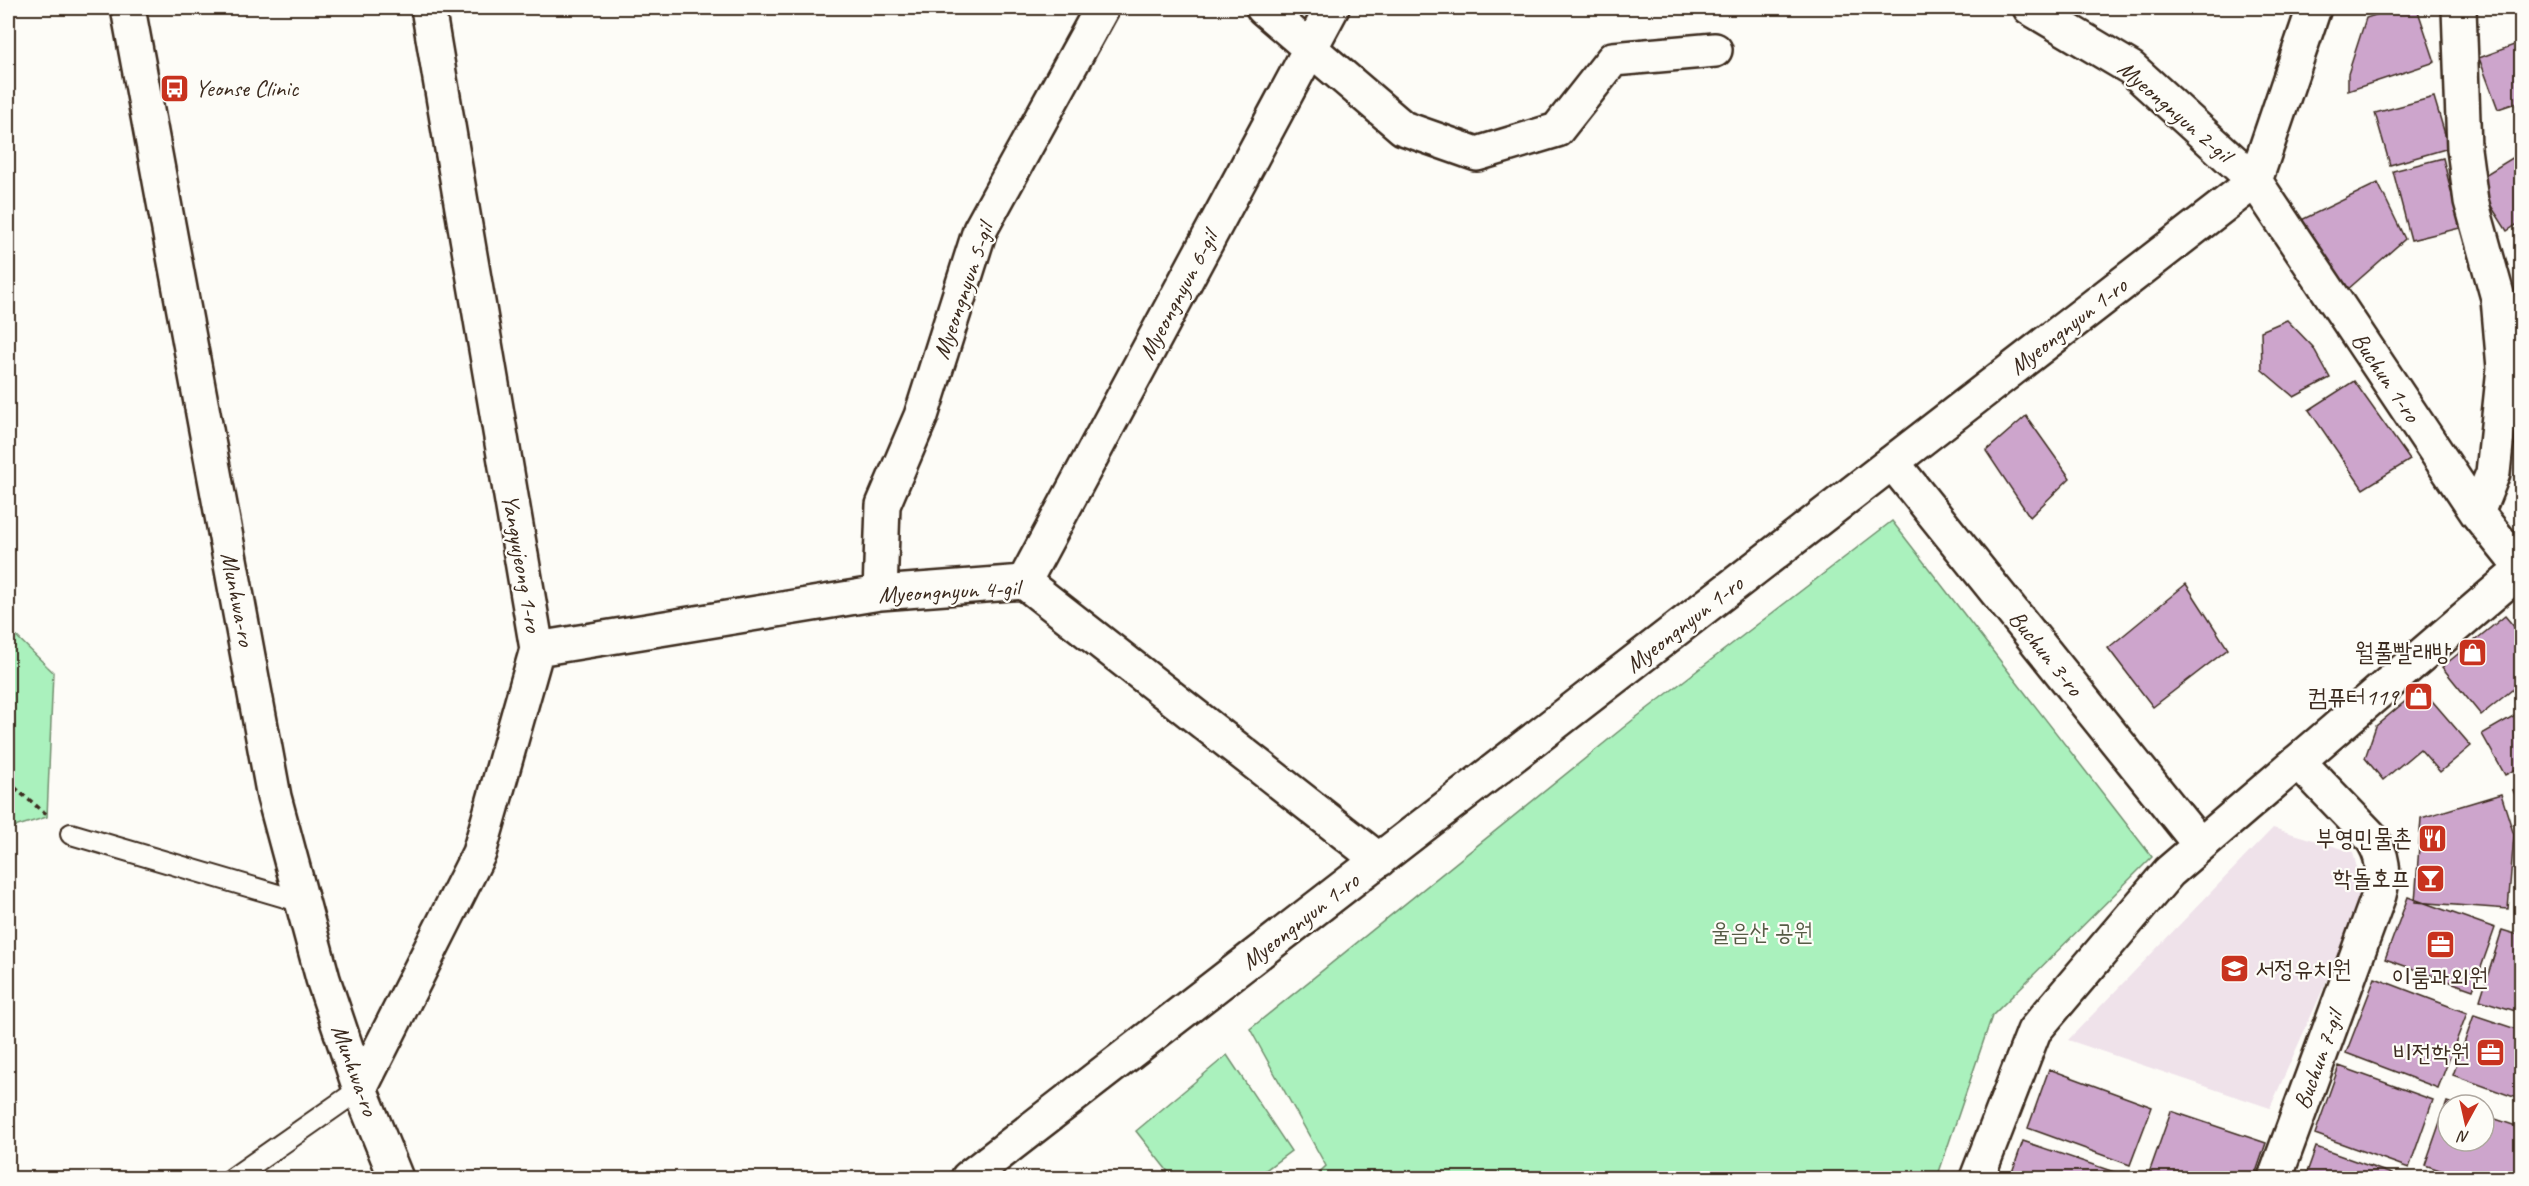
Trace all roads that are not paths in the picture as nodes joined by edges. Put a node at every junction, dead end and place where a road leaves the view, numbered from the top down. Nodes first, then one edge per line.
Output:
1 (128, 8) edge
2 (428, 8) edge
3 (1102, 8) edge
4 (1263, 8) edge
5 (1332, 8) edge
6 (2030, 8) edge
7 (2314, 8) edge
8 (2459, 8) edge
9 (1311, 47) junction
10 (1715, 50) dead end
11 (2255, 181) junction
12 (1892, 462) junction
13 (2477, 513) junction
14 (2522, 569) edge
15 (1024, 582) junction
16 (880, 593) junction
17 (537, 649) junction
18 (2298, 760) junction
19 (71, 834) road end
20 (2200, 845) junction
21 (1379, 860) junction
22 (302, 902) junction
23 (360, 1089) junction
24 (233, 1179) edge
25 (396, 1179) edge
26 (968, 1179) edge
27 (1977, 1179) edge
28 (2275, 1179) edge

1 - 22 street, Munhwa-ro
2 - 17 street, Yangyujeong 1-ro
3 - 16 street, Myeongnyun 5-gil
4 - 9 street
5 - 9 street, Myeongnyun 6-gil
6 - 11 street, Myeongnyun 2-gil
7 - 11 street
8 - 13 street
9 - 10 street
9 - 15 street, Myeongnyun 6-gil
11 - 12 street, Myeongnyun 1-ro
11 - 13 street, Buchun 1-ro
12 - 20 street, Buchun 3-ro
12 - 21 street, Myeongnyun 1-ro
13 - 14 street, Buchun 1-ro
14 - 18 street
15 - 16 street, Myeongnyun 4-gil
15 - 21 street, Myeongnyun 4-gil
16 - 17 street, Myeongnyun 4-gil
17 - 23 street, Yangyujeong 1-ro
18 - 20 street
18 - 28 street, Buchun 7-gil
19 - 22 lane
20 - 27 street
21 - 26 street, Myeongnyun 1-ro
22 - 23 street, Munhwa-ro
23 - 24 lane
23 - 25 street, Munhwa-ro

